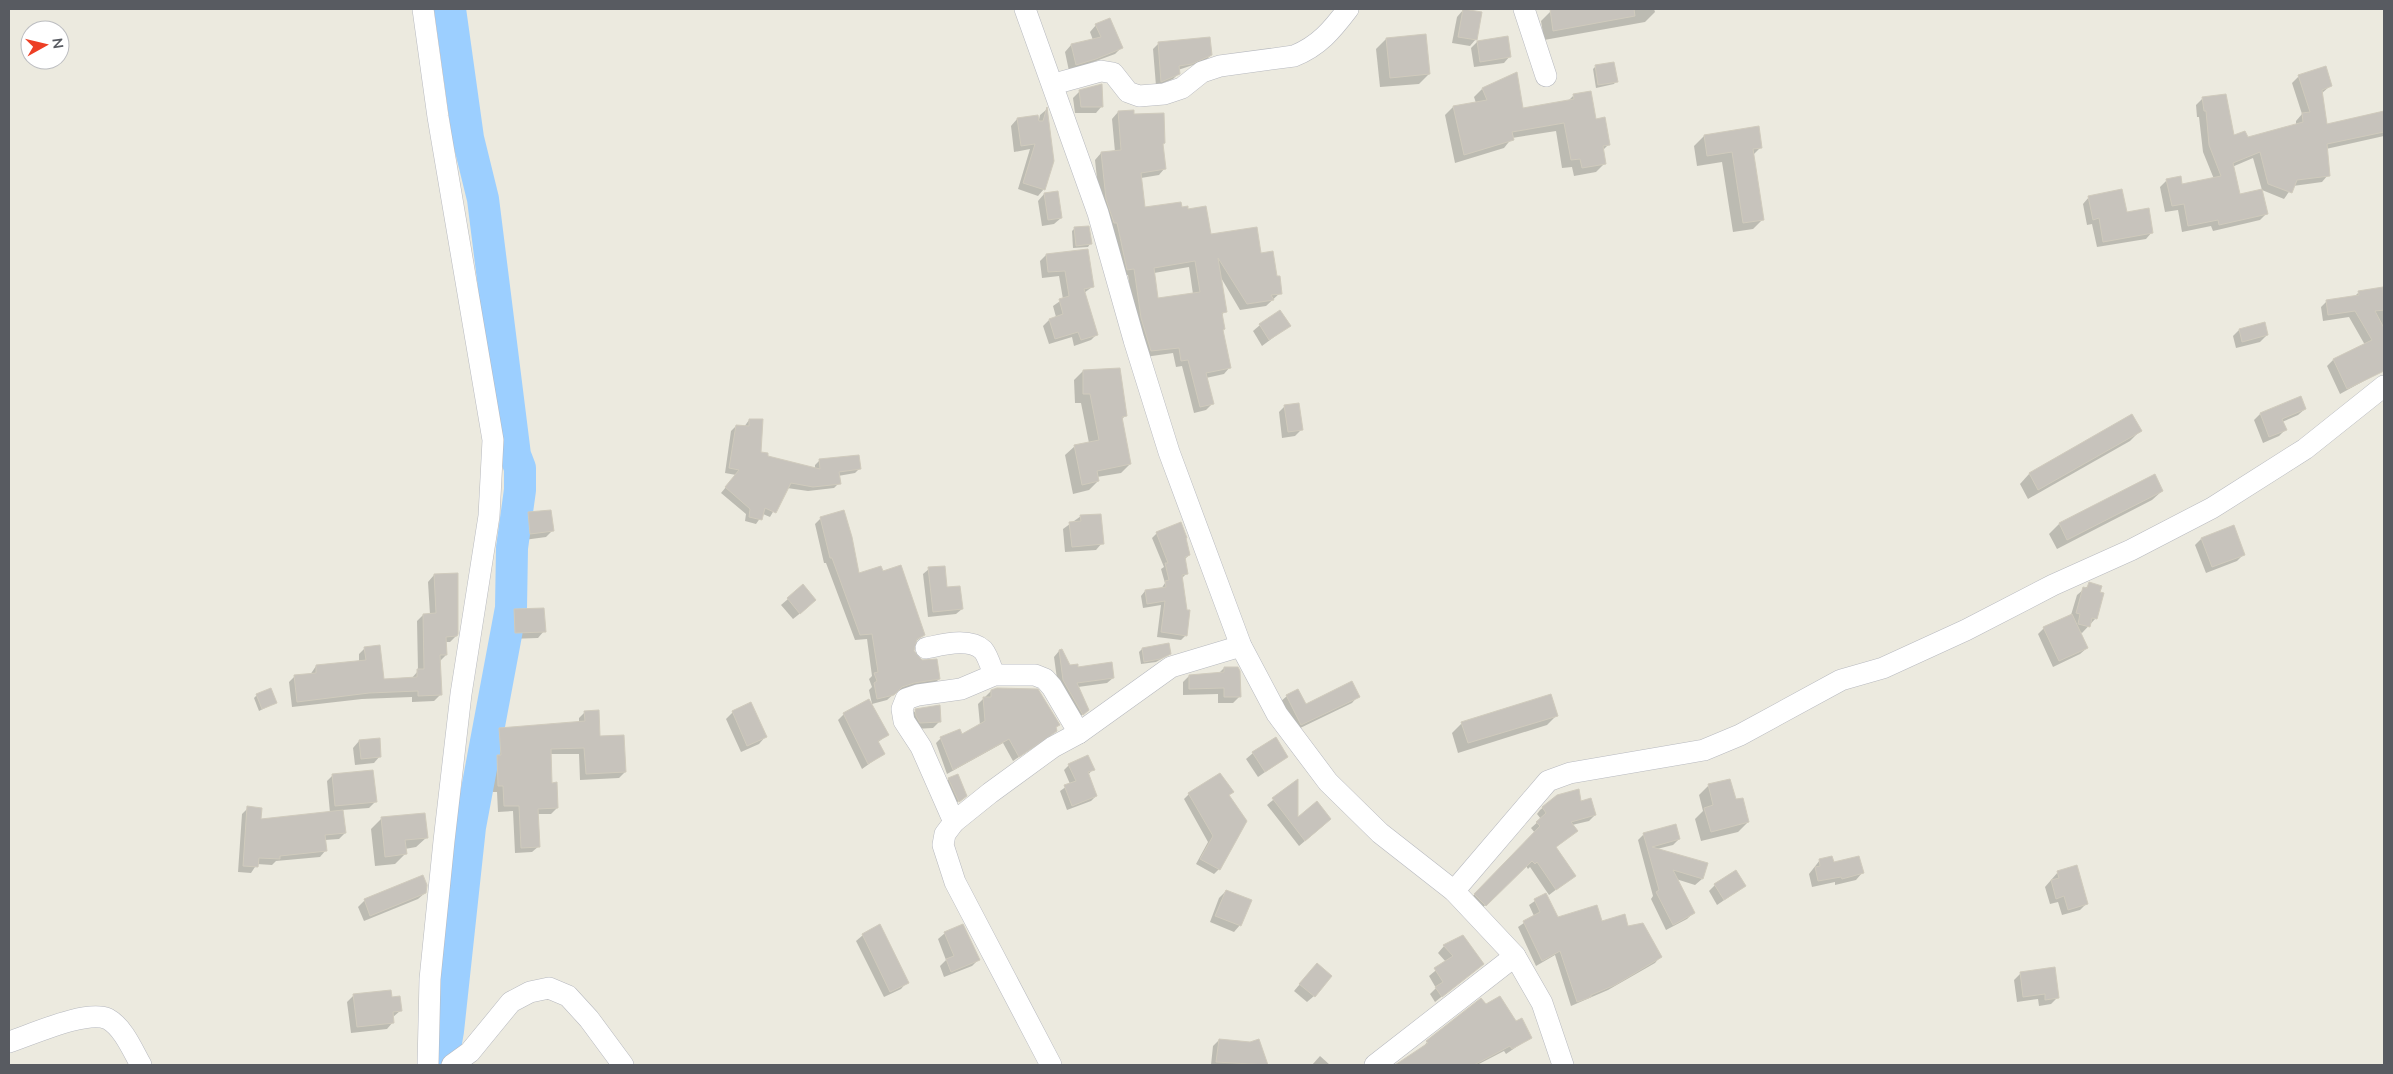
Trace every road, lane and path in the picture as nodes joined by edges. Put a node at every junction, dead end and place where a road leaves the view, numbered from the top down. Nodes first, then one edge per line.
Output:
1 (423, 9) edge
2 (1025, 9) edge
3 (1348, 9) edge
4 (1524, 9) edge
5 (1546, 76) dead end
6 (1054, 84) junction
7 (2384, 386) edge
8 (1242, 646) junction
9 (926, 648) dead end
10 (994, 675) junction
11 (1079, 733) junction
12 (954, 822) junction
13 (1454, 891) junction
14 (1515, 956) junction
15 (9, 1042) edge
16 (141, 1065) edge
17 (428, 1065) edge
18 (452, 1065) edge
19 (623, 1065) edge
20 (1051, 1065) edge
21 (1375, 1065) edge
22 (1563, 1065) edge

1 - 17 street
2 - 6 street
3 - 6 street
4 - 5 street
6 - 8 street
7 - 13 street
8 - 11 street
8 - 13 street
9 - 10 street
10 - 11 street
10 - 12 street
11 - 12 street
12 - 20 street
13 - 14 street
14 - 21 street
14 - 22 street
15 - 16 street
18 - 19 street

